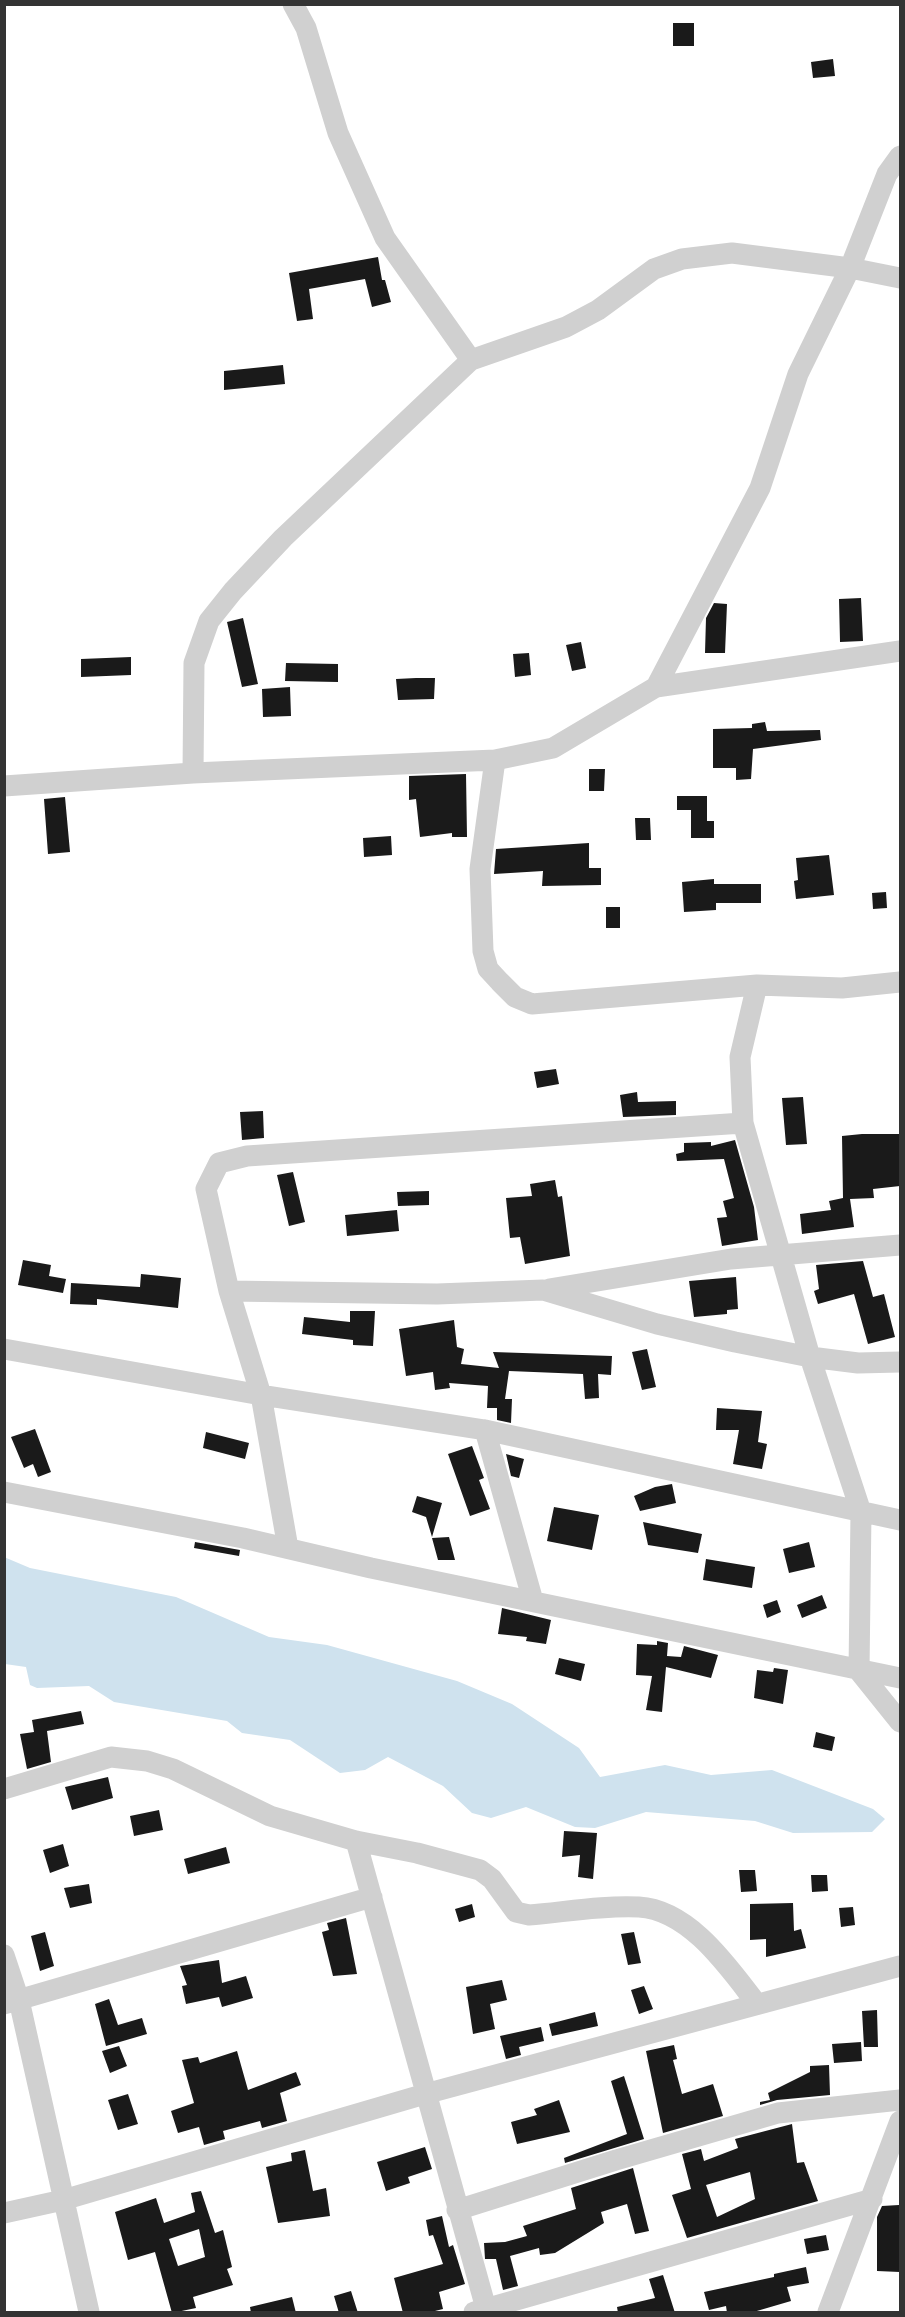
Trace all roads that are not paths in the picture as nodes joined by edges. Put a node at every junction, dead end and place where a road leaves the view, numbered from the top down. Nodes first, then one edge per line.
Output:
1 (293, 4) edge
2 (900, 156) edge
3 (850, 268) junction
4 (900, 278) edge
5 (471, 360) junction
6 (900, 651) edge
7 (656, 687) junction
8 (495, 760) junction
9 (193, 773) junction
10 (4, 786) edge
11 (900, 982) edge
12 (757, 985) junction
13 (743, 1122) junction
14 (900, 1245) edge
15 (782, 1255) junction
16 (543, 1290) junction
17 (229, 1291) junction
18 (4, 1349) edge
19 (810, 1357) junction
20 (900, 1362) edge
21 (261, 1395) junction
22 (485, 1430) junction
23 (4, 1492) edge
24 (861, 1512) junction
25 (900, 1520) edge
26 (288, 1548) junction
27 (533, 1601) junction
28 (859, 1671) junction
29 (900, 1678) edge
30 (900, 1722) edge
31 (4, 1789) edge
32 (356, 1841) junction
33 (372, 1897) junction
34 (4, 1955) edge
35 (900, 1966) edge
36 (12, 2002) edge
37 (757, 2004) junction
38 (425, 2094) junction
39 (900, 2100) edge
40 (900, 2121) edge
41 (872, 2199) junction
42 (63, 2200) junction
43 (457, 2210) junction
44 (4, 2213) edge
45 (482, 2311) edge
46 (89, 2313) edge
47 (828, 2313) edge

1 - 5 street
2 - 3 street
3 - 4 street
3 - 5 street
3 - 7 street
5 - 9 street
6 - 7 street
7 - 8 street
8 - 9 street
8 - 12 street
9 - 10 street
11 - 12 street
12 - 13 street
13 - 15 street
13 - 17 street
14 - 15 street
15 - 16 street
15 - 19 street
16 - 17 street
16 - 19 street
17 - 21 street
18 - 21 street
19 - 20 street
19 - 24 street
21 - 22 street
21 - 26 street
22 - 24 street
22 - 27 street
23 - 26 street
24 - 25 street
24 - 28 street
26 - 27 street
27 - 28 street
28 - 29 street
28 - 30 street
31 - 32 street
32 - 33 street
32 - 37 street
33 - 36 street
33 - 38 street
34 - 36 street
35 - 37 street
36 - 42 street
37 - 38 street
38 - 42 street
38 - 43 street
39 - 43 street
40 - 41 street
41 - 45 street
41 - 47 street
42 - 44 street
42 - 46 street
43 - 45 street

